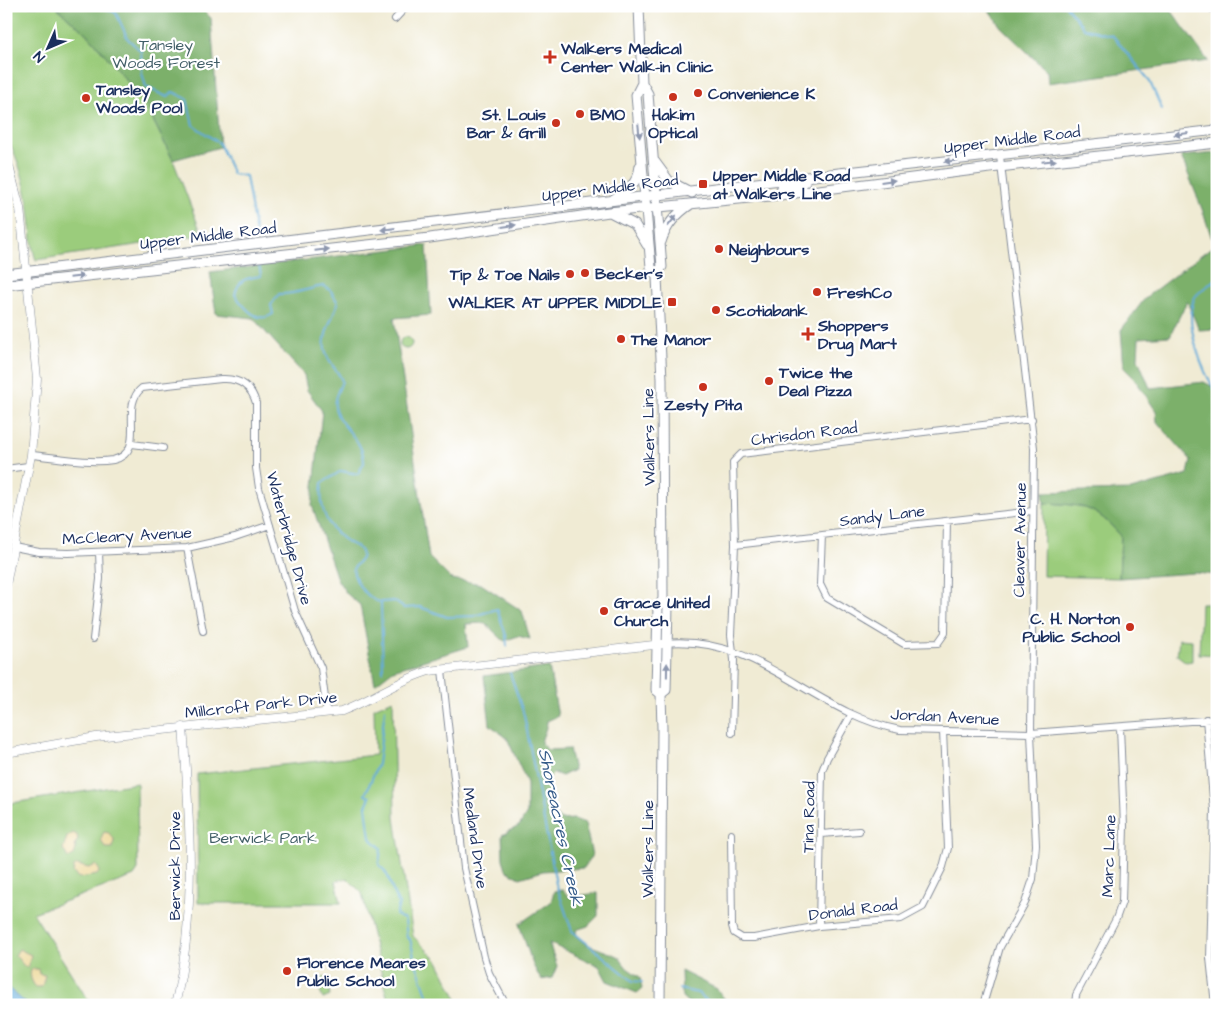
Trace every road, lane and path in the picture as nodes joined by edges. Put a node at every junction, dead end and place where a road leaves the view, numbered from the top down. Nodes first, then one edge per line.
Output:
1 (407, 6) edge
2 (639, 6) edge
3 (1204, 6) edge
4 (1217, 11) edge
5 (395, 18) dead end
6 (642, 83) junction
7 (1217, 130) edge
8 (1217, 143) edge
9 (641, 150) junction
10 (652, 152) junction
11 (6, 155) edge
12 (1000, 156) junction
13 (1000, 167) junction
14 (840, 173) junction
15 (809, 178) junction
16 (856, 185) junction
17 (805, 191) junction
18 (692, 193) junction
19 (780, 195) junction
20 (656, 196) junction
21 (645, 197) junction
22 (608, 202) junction
23 (693, 203) junction
24 (656, 207) junction
25 (646, 208) junction
26 (610, 212) junction
27 (417, 225) junction
28 (418, 239) junction
29 (660, 247) junction
30 (650, 252) junction
31 (28, 272) junction
32 (657, 273) junction
33 (6, 274) edge
34 (29, 282) junction
35 (6, 285) edge
36 (1032, 419) junction
37 (132, 444) junction
38 (163, 448) dead end
39 (30, 455) junction
40 (28, 466) junction
41 (6, 469) edge
42 (1032, 511) junction
43 (947, 521) junction
44 (270, 525) junction
45 (822, 535) junction
46 (734, 545) junction
47 (14, 547) junction
48 (187, 548) junction
49 (99, 552) junction
50 (6, 584) edge
51 (202, 631) dead end
52 (93, 639) dead end
53 (662, 644) junction
54 (733, 650) junction
55 (442, 670) junction
56 (327, 713) junction
57 (851, 715) junction
58 (1217, 718) edge
59 (1206, 719) junction
60 (183, 727) junction
61 (1120, 727) junction
62 (943, 731) junction
63 (1031, 732) junction
64 (732, 733) dead end
65 (6, 753) edge
66 (859, 831) dead end
67 (731, 834) dead end
68 (822, 834) junction
69 (819, 926) junction
70 (175, 1005) edge
71 (506, 1005) edge
72 (660, 1005) edge
73 (909, 1005) edge
74 (934, 1005) edge
75 (984, 1005) edge
76 (1075, 1005) edge
77 (1214, 1005) edge

1 - 5 street
2 - 6 main road, Walkers Line
3 - 4 street
6 -> 9 main road, Walkers Line
6 - 10 main road, Walkers Line
7 -> 12 main road, Upper Middle Road
13 -> 8 main road, Upper Middle Road
9 - 21 main road, Walkers Line
9 - 22 main road
10 - 18 main road
10 - 20 main road, Walkers Line
11 - 31 street
12 - 13 street, Cleaver Avenue
12 -> 14 main road, Upper Middle Road
16 -> 13 main road, Upper Middle Road
13 - 36 street, Cleaver Avenue
14 - 15 main road, Upper Middle Road
14 - 16 main road
14 - 17 main road
15 - 18 main road, Upper Middle Road
15 - 19 main road
16 - 17 main road, Upper Middle Road
17 - 19 main road, Upper Middle Road
18 - 20 main road, Upper Middle Road
19 - 23 main road, Upper Middle Road
20 - 21 main road, Upper Middle Road
20 - 24 main road, Walkers Line
21 - 22 main road, Upper Middle Road
21 - 25 main road, Walkers Line
22 - 27 main road, Upper Middle Road
23 - 24 main road, Upper Middle Road
29 -> 23 main road
24 - 25 main road, Upper Middle Road
24 - 29 main road, Walkers Line
25 - 26 main road, Upper Middle Road
25 - 30 main road, Walkers Line
28 -> 26 main road, Upper Middle Road
26 - 30 main road
27 - 28 main road
27 -> 31 main road, Upper Middle Road
34 -> 28 main road, Upper Middle Road
29 - 32 main road, Walkers Line
30 - 32 main road, Walkers Line
31 - 33 main road, Upper Middle Road
31 - 34 street
32 - 53 main road, Walkers Line
34 - 35 main road, Upper Middle Road
34 - 39 street
36 - 42 street, Cleaver Avenue
36 - 46 street, Chrisdon Road
37 - 38 street
37 - 39 street
37 - 44 street, Waterbridge Drive
39 - 40 street
40 - 41 street
40 - 47 street
42 - 43 street, Sandy Lane
42 - 63 street, Cleaver Avenue
43 - 45 street, Sandy Lane
43 - 45 street
44 - 48 street, McCleary Avenue
44 - 56 street, Waterbridge Drive
45 - 46 street, Sandy Lane
46 - 54 street, Chrisdon Road
47 - 49 street, McCleary Avenue
47 - 50 street
48 - 49 street, McCleary Avenue
48 - 51 street
49 - 52 street
53 - 54 street, Jordan Avenue
53 - 55 street, Millcroft Park Drive
53 - 72 main road, Walkers Line
54 - 57 street, Jordan Avenue
54 - 64 street, Chrisdon Road
55 - 56 street, Millcroft Park Drive
55 - 71 street, Medland Drive
56 - 60 street, Millcroft Park Drive
57 - 62 street, Jordan Avenue
57 - 68 street, Tina Road
58 - 59 street, Jordan Avenue
59 - 61 street, Jordan Avenue
59 - 77 street
60 - 65 street, Millcroft Park Drive
60 - 70 street, Berwick Drive
61 - 63 street, Jordan Avenue
61 - 76 street, Marc Lane
62 - 63 street, Jordan Avenue
62 - 69 street, Donald Road
63 - 75 street, Cleaver Avenue
66 - 68 street
67 - 69 street, Donald Road
68 - 69 street, Tina Road
73 - 74 street

